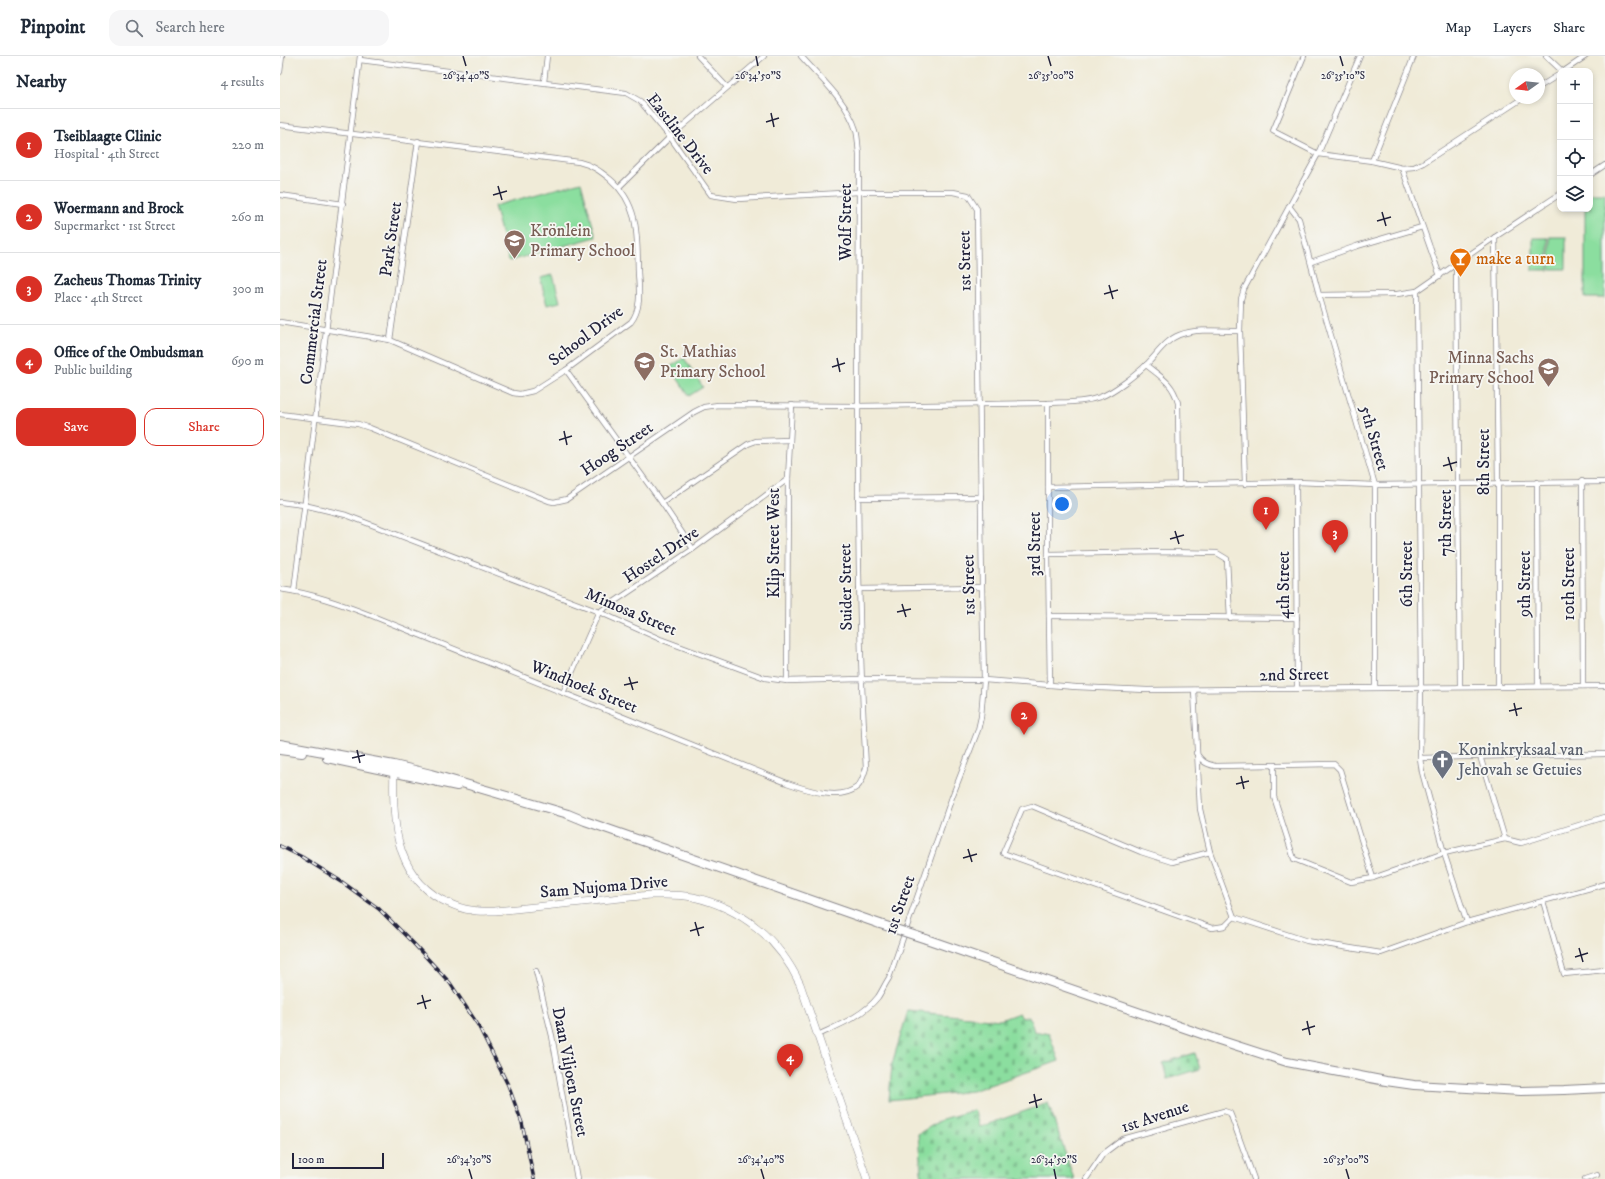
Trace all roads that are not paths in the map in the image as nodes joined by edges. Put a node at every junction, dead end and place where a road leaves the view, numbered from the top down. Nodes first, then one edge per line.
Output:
1 (282, 56) edge
2 (547, 56) edge
3 (698, 56) edge
4 (764, 56) edge
5 (801, 56) edge
6 (1304, 56) edge
7 (1360, 56) edge
8 (1414, 56) edge
9 (1546, 56) edge
10 (1586, 56) edge
11 (360, 58) edge
12 (1560, 68) edge
13 (1568, 68) edge
14 (280, 72) edge
15 (1557, 76) edge
16 (544, 82) junction
17 (1545, 83) edge
18 (727, 87) junction
19 (1514, 104) edge
20 (280, 125) edge
21 (351, 133) junction
22 (670, 137) junction
23 (418, 141) junction
24 (1318, 154) junction
25 (1372, 162) junction
26 (1605, 165) edge
27 (1402, 168) junction
28 (1593, 173) edge
29 (619, 187) junction
30 (859, 192) junction
31 (280, 195) edge
32 (1557, 196) edge
33 (343, 204) junction
34 (1289, 206) junction
35 (1422, 227) junction
36 (1495, 237) junction
37 (1311, 262) junction
38 (1456, 264) junction
39 (1440, 276) junction
40 (1417, 291) junction
41 (1319, 295) junction
42 (280, 322) edge
43 (326, 330) junction
44 (1240, 331) junction
45 (390, 340) junction
46 (1146, 365) junction
47 (566, 370) junction
48 (1048, 403) junction
49 (980, 404) junction
50 (792, 406) junction
51 (857, 406) junction
52 (280, 414) edge
53 (315, 419) junction
54 (790, 440) junction
55 (628, 457) junction
56 (788, 479) junction
57 (1582, 481) junction
58 (1296, 482) junction
59 (1537, 482) junction
60 (1605, 482) edge
61 (1459, 483) junction
62 (1498, 483) junction
63 (1245, 484) junction
64 (1420, 484) junction
65 (1179, 485) junction
66 (1375, 485) junction
67 (1048, 487) junction
68 (981, 497) junction
69 (858, 498) junction
70 (280, 502) edge
71 (662, 503) junction
72 (304, 505) junction
73 (693, 549) junction
74 (1048, 554) junction
75 (982, 587) junction
76 (280, 589) edge
77 (858, 589) junction
78 (294, 591) junction
79 (599, 612) junction
80 (1049, 616) junction
81 (1230, 618) junction
82 (1297, 618) junction
83 (861, 679) junction
84 (984, 680) junction
85 (787, 681) junction
86 (1050, 685) junction
87 (1421, 686) junction
88 (1460, 686) junction
89 (1498, 686) junction
90 (1538, 686) junction
91 (1583, 686) junction
92 (1605, 686) edge
93 (1375, 687) junction
94 (1297, 688) junction
95 (1194, 690) junction
96 (563, 693) junction
97 (280, 744) edge
98 (280, 750) edge
99 (1196, 753) junction
100 (1605, 754) edge
101 (1480, 756) junction
102 (1420, 758) junction
103 (1274, 765) junction
104 (394, 768) junction
105 (866, 768) joint
106 (1605, 816) edge
107 (1505, 839) junction
108 (1210, 852) junction
109 (1444, 854) junction
110 (1373, 878) junction
111 (1605, 884) edge
112 (1543, 901) junction
113 (1234, 917) junction
114 (1467, 922) junction
115 (1605, 970) edge
116 (536, 971) dead end
117 (818, 1035) junction
118 (1605, 1088) edge
119 (1597, 1175) dead end
120 (577, 1179) edge
121 (867, 1179) edge
122 (1086, 1179) edge
123 (1254, 1179) edge
124 (1584, 1179) edge

1 - 14 street
2 - 16 street
3 - 18 street
4 - 18 street
5 - 30 street, Wolf Street
6 - 24 street
7 - 24 street
8 - 25 street
9 - 12 street
10 - 13 street
11 - 16 street, Eastline Drive
11 - 21 street, Commercial Street
15 - 17 street
16 - 22 street, Eastline Drive
18 - 22 street
19 - 27 street
20 - 21 street, School Drive
21 - 23 street, School Drive
21 - 33 street, Commercial Street
22 - 29 street
22 - 30 street, Eastline Drive
23 - 29 street, School Drive
23 - 45 street, Park Street
24 - 25 street
24 - 34 street
25 - 27 street
26 - 28 street
27 - 35 street
29 - 47 street, School Drive
30 - 49 street, 1st Street
30 - 51 street, Wolf Street
31 - 33 street
32 - 36 street
33 - 43 street, Commercial Street
34 - 37 street, 5th Street
34 - 44 street
35 - 37 street
35 - 39 street
36 - 38 street
36 - 62 street, 8th Street
37 - 41 street, 5th Street
38 - 39 street
38 - 61 street, 7th Street
39 - 40 street
40 - 41 street
40 - 64 street, 6th Street
41 - 66 street, 5th Street
42 - 43 street, School Drive
43 - 45 street, School Drive
43 - 53 street, Commercial Street
44 - 46 street, Hoog Street
44 - 63 street
45 - 47 street, School Drive
46 - 48 street, Hoog Street
46 - 65 street
47 - 55 street
48 - 49 street, Hoog Street
48 - 67 street, 3rd Street
49 - 51 street, Hoog Street
49 - 68 street, 1st Street
50 - 51 street, Hoog Street
50 - 54 street, Klip Street West
50 - 55 street, Hoog Street
51 - 69 street, Suider Street
52 - 53 street, Hoog Street
53 - 55 street, Hoog Street
53 - 72 street, Commercial Street
54 - 56 street, Klip Street West
54 - 71 street
55 - 71 street
56 - 73 street, Hostel Drive
56 - 85 street, Klip Street West
57 - 59 street
57 - 60 street
57 - 91 street, 10th Street
58 - 63 street
58 - 66 street
58 - 82 street, 4th Street
59 - 62 street
59 - 90 street, 9th Street
61 - 62 street
61 - 64 street
61 - 88 street, 7th Street
62 - 89 street, 8th Street
63 - 65 street
64 - 66 street
64 - 87 street, 6th Street
65 - 67 street
66 - 93 street, 5th Street
67 - 74 street, 3rd Street
68 - 69 street
68 - 75 street, 1st Street
69 - 77 street, Suider Street
70 - 72 street, Mimosa Street
71 - 73 street
72 - 78 street, Commercial Street
72 - 79 street, Mimosa Street
73 - 79 street, Hostel Drive
74 - 80 street, 3rd Street
74 - 81 street
75 - 77 street
75 - 84 street, 1st Street
76 - 78 street, Windhoek Street
77 - 83 street, Suider Street
78 - 96 street, Windhoek Street
79 - 85 street, Mimosa Street
79 - 96 street
80 - 81 street
80 - 86 street, 3rd Street
81 - 82 street
82 - 94 street, 4th Street
83 - 84 street, Mimosa Street
83 - 85 street, Mimosa Street
83 - 105 street, Suider Street
84 - 86 street, 2nd Street
84 - 117 street, 1st Street
86 - 95 street, 2nd Street
87 - 88 street, 2nd Street
87 - 93 street, 2nd Street
87 - 102 street, 6th Street
88 - 89 street, 2nd Street
89 - 90 street, 2nd Street
90 - 91 street, 2nd Street
91 - 92 street, 2nd Street
93 - 94 street, 2nd Street
94 - 95 street, 2nd Street
95 - 99 street
96 - 105 street, Windhoek Street
97 - 104 highway
98 - 104 highway
99 - 103 street
99 - 108 street
100 - 101 street
101 - 102 street
101 - 107 street
102 - 109 street, 6th Street
103 - 110 street
103 - 110 street
104 - 117 main road, Sam Nujoma Drive
104 - 118 highway, bridge
106 - 107 street
107 - 109 street
108 - 113 street
108 - 113 street
109 - 110 street
109 - 114 street, 6th Street
111 - 112 street
112 - 114 street
112 - 115 street
113 - 114 street
116 - 120 street, Daan Viljoen Street
117 - 121 main road, Sam Nujoma Drive
119 - 124 street
122 - 123 street, 1st Avenue

